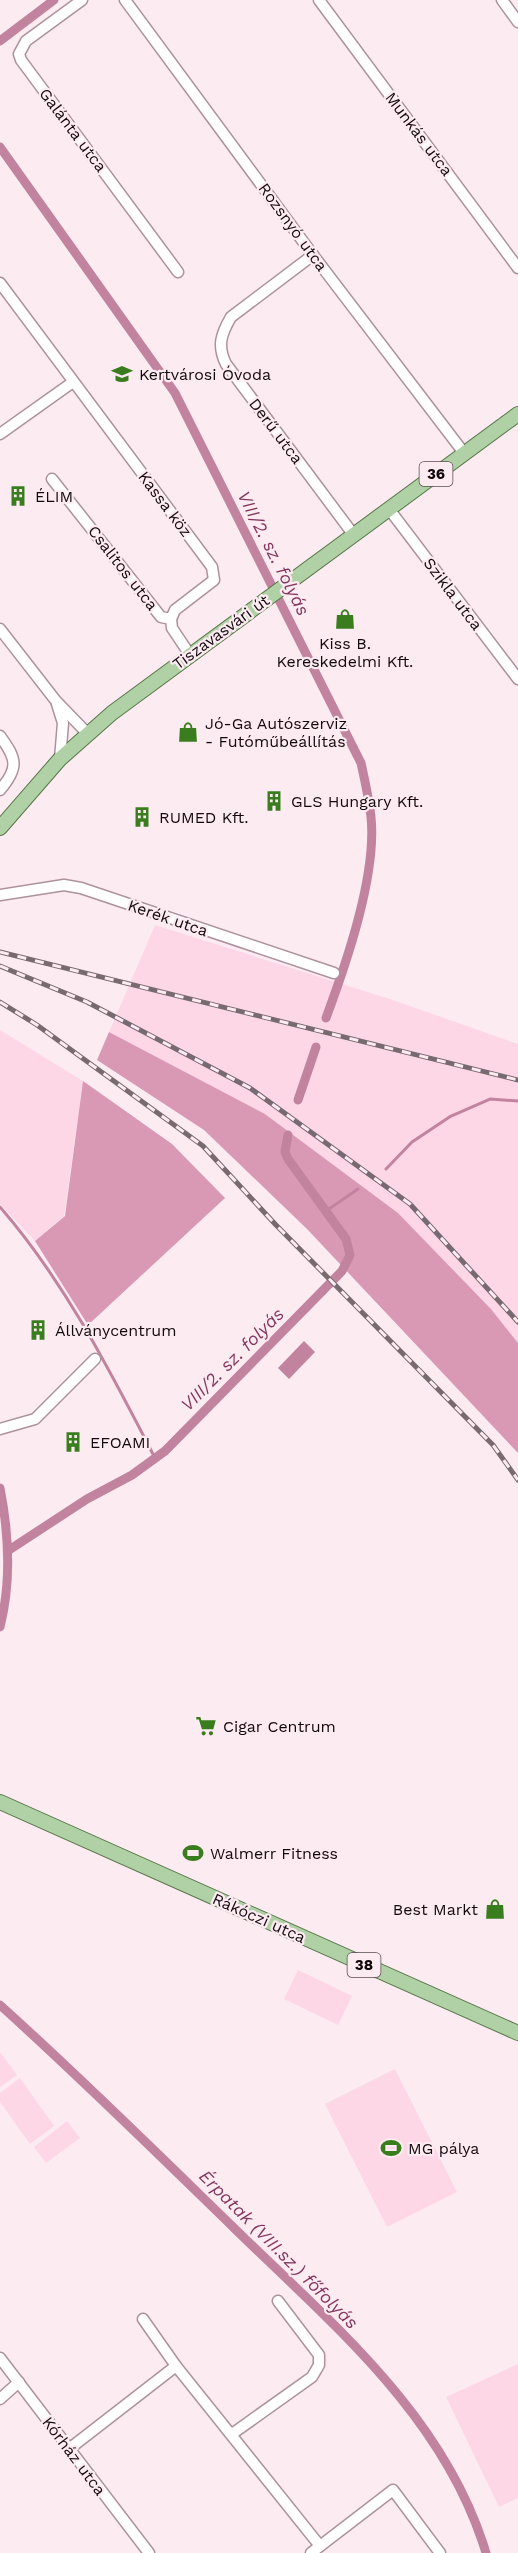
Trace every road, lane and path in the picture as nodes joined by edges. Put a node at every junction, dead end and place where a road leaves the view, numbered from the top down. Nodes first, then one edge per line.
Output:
1 (82, 0) edge
2 (125, 0) edge
3 (319, 0) edge
4 (502, 0) edge
5 (518, 22) edge
6 (313, 255) junction
7 (518, 268) edge
8 (178, 272) dead end
9 (0, 284) edge
10 (73, 382) junction
11 (518, 414) edge
12 (0, 434) edge
13 (464, 453) junction
14 (52, 479) dead end
15 (389, 509) junction
16 (353, 534) junction
17 (171, 619) junction
18 (0, 629) edge
19 (190, 655) junction
20 (518, 679) edge
21 (56, 701) junction
22 (87, 733) junction
23 (0, 736) edge
24 (60, 759) junction
25 (0, 790) edge
26 (0, 828) edge
27 (0, 895) edge
28 (334, 973) dead end
29 (95, 1359) dead end
30 (0, 1429) edge
31 (0, 1802) edge
32 (518, 2032) edge
33 (278, 2301) dead end
34 (143, 2319) dead end
35 (0, 2358) edge
36 (176, 2366) junction
37 (19, 2382) junction
38 (0, 2398) edge
39 (232, 2434) junction
40 (69, 2449) junction
41 (315, 2550) edge
42 (149, 2553) edge
43 (440, 2553) edge

1 - 8 street, Galánta utca
2 - 6 street, Rozsnyó utca
3 - 7 street, Munkás utca
4 - 5 street
6 - 13 street, Rozsnyó utca
6 - 16 street, Derű utca
9 - 10 street
10 - 12 street
10 - 17 street, Kassa köz
11 - 13 main road, Tiszavasvári út / 36
13 - 15 main road, Tiszavasvári út / 36
14 - 17 street, Csalitos utca
15 - 16 main road, Tiszavasvári út / 36
15 - 20 street, Szikla utca
16 - 19 main road, Tiszavasvári út / 36
17 - 19 street, Csalitos utca
18 - 21 street
19 - 22 main road, Tiszavasvári út / 36
21 - 22 street
21 - 24 street
22 - 24 main road, Tiszavasvári út / 36
23 - 25 street
24 - 26 main road, Tiszavasvári út / 36
27 - 28 street, Kerék utca
29 - 30 street
31 - 32 main road, Rákóczi utca / 38
33 - 39 street
34 - 36 street
35 - 37 street, Kórház utca
36 - 39 street
36 - 40 street
37 - 38 street
37 - 40 street, Kórház utca
39 - 41 street
40 - 42 street, Kórház utca
41 - 43 street

